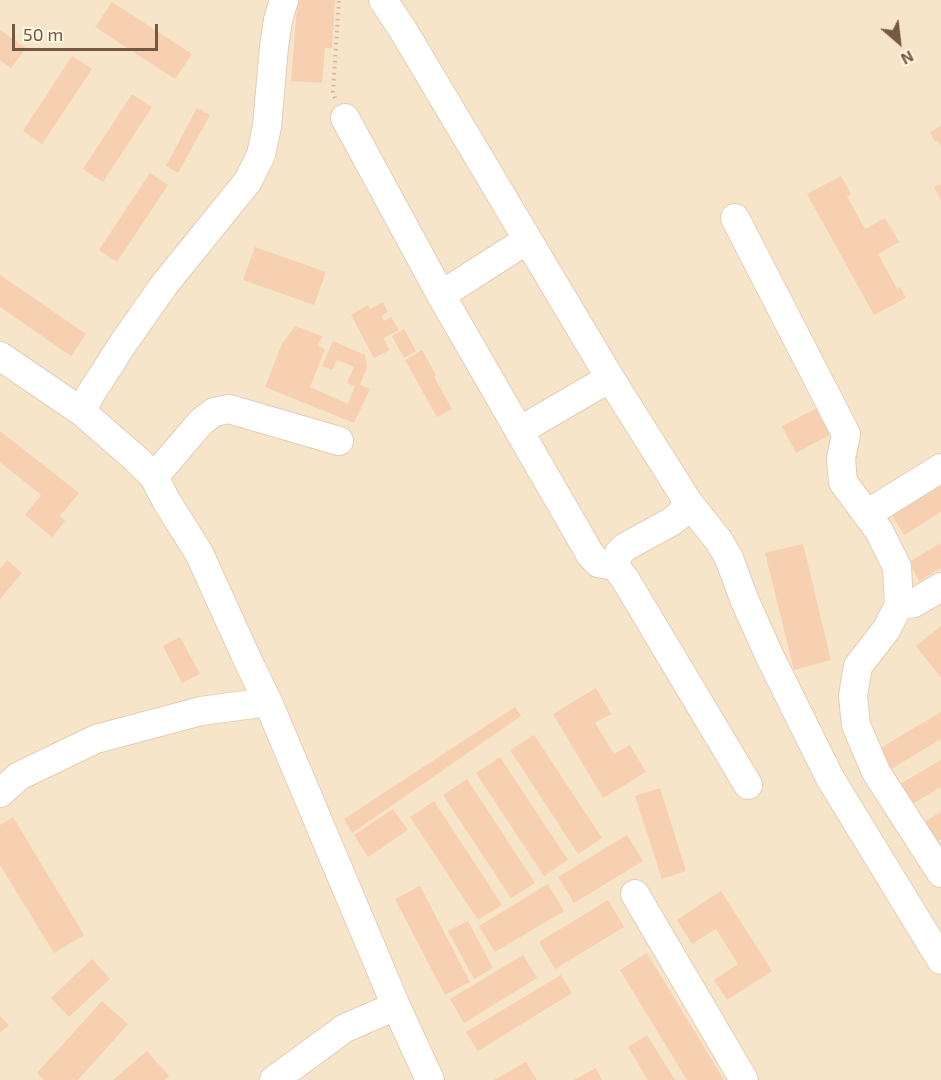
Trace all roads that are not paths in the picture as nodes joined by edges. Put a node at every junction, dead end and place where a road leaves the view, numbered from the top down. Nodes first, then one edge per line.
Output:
1 (284, 0) edge
2 (383, 0) edge
3 (345, 118) road end
4 (735, 218) dead end
5 (527, 240) junction
6 (441, 295) junction
7 (0, 356) edge
8 (610, 378) junction
9 (82, 412) junction
10 (519, 431) junction
11 (339, 441) dead end
12 (941, 468) edge
13 (154, 477) junction
14 (688, 502) junction
15 (867, 514) junction
16 (615, 566) junction
17 (941, 587) edge
18 (899, 605) junction
19 (268, 702) junction
20 (748, 785) dead end
21 (0, 793) edge
22 (941, 873) edge
23 (635, 894) dead end
24 (941, 960) edge
25 (396, 1006) junction
26 (273, 1080) edge
27 (430, 1080) edge
28 (744, 1080) edge

1 - 9 street
2 - 5 street
3 - 6 street
4 - 15 street
5 - 6 street
5 - 8 street
6 - 10 street
7 - 9 street
8 - 10 street
8 - 14 street
9 - 13 street
10 - 16 street
11 - 13 street
12 - 15 street
13 - 19 street
14 - 16 street
14 - 24 street
15 - 18 street
16 - 20 street
17 - 18 street
18 - 22 street
19 - 21 street
19 - 25 street
23 - 28 street
25 - 26 street
25 - 27 street

